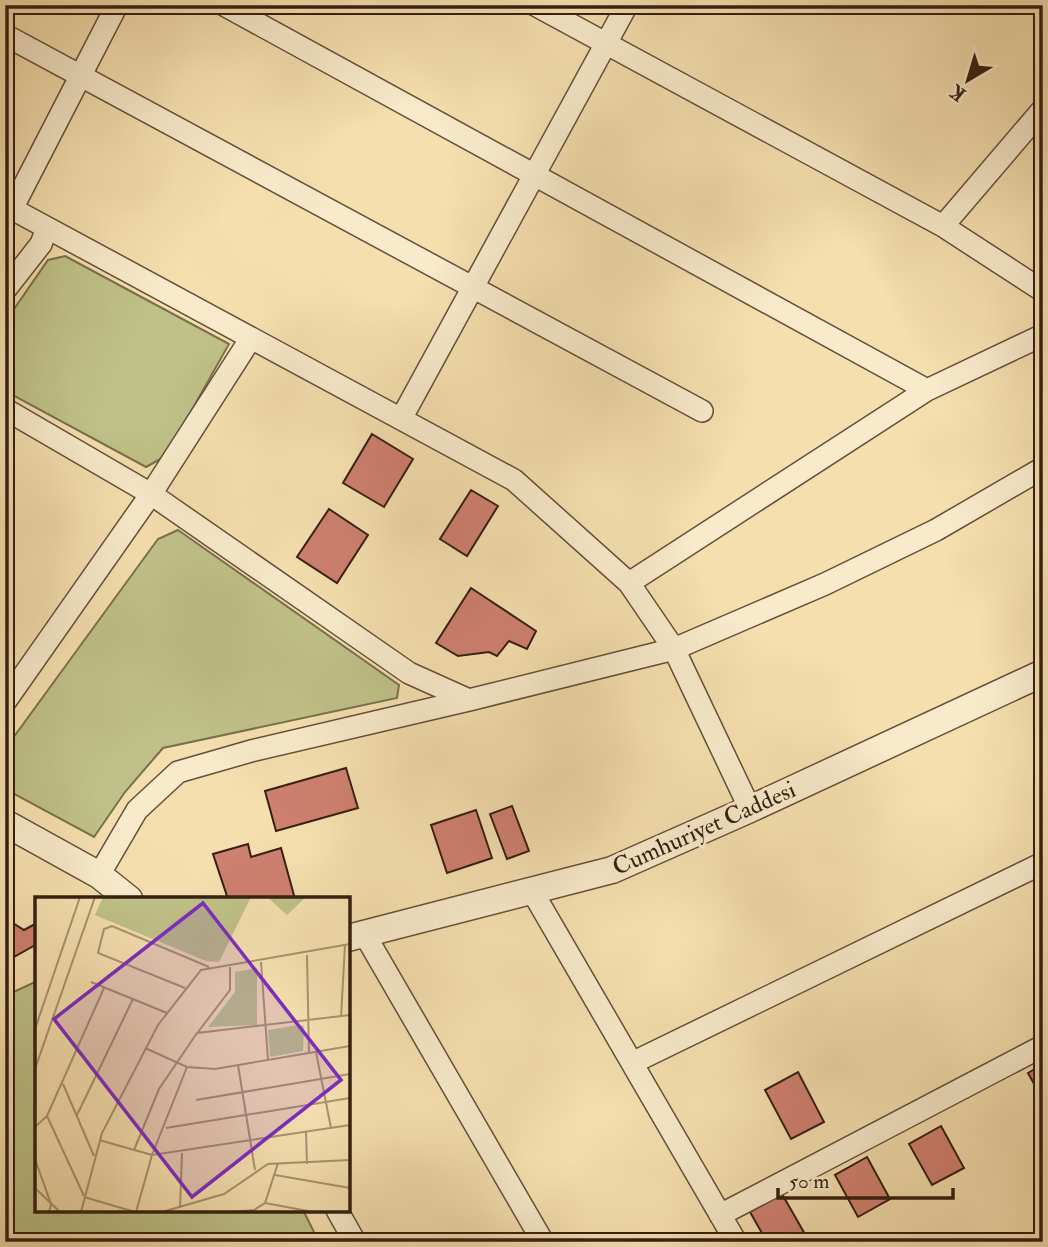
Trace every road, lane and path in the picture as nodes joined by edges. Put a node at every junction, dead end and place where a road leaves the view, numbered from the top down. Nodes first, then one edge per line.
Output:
1 (117, 5) edge
2 (224, 5) edge
3 (536, 5) edge
4 (627, 5) edge
5 (5, 35) edge
6 (606, 43) junction
7 (81, 75) junction
8 (1043, 109) edge
9 (534, 175) junction
10 (8, 207) edge
11 (943, 226) junction
12 (47, 228) junction
13 (473, 287) junction
14 (5, 290) edge
15 (1043, 291) edge
16 (1043, 335) edge
17 (251, 338) junction
18 (927, 390) junction
19 (5, 409) edge
20 (702, 411) dead end
21 (401, 419) junction
22 (1043, 468) edge
23 (151, 494) junction
24 (629, 583) junction
25 (674, 649) junction
26 (1043, 673) edge
27 (469, 700) junction
28 (5, 702) edge
29 (750, 809) junction
30 (5, 823) edge
31 (1043, 863) edge
32 (99, 875) junction
33 (532, 891) junction
34 (126, 897) edge
35 (357, 937) edge
36 (1043, 1046) edge
37 (632, 1063) junction
38 (338, 1212) edge
39 (720, 1214) junction
40 (355, 1242) edge
41 (543, 1242) edge
42 (736, 1242) edge

1 - 7 street
2 - 9 street
3 - 6 street
4 - 6 street
5 - 7 street
6 - 9 street
6 - 11 street
7 - 10 street
7 - 13 street
8 - 11 street
9 - 13 street
9 - 18 street
10 - 12 street
11 - 15 street
12 - 14 street
12 - 17 street
13 - 20 street
13 - 21 street
16 - 18 street
17 - 21 street
17 - 23 street
18 - 24 street
19 - 23 street
21 - 24 street
22 - 25 street
23 - 27 street
23 - 28 street
24 - 25 street
25 - 27 street
25 - 29 street
26 - 29 street, Cumhuriyet Caddesi
27 - 32 street
29 - 33 street, Cumhuriyet Caddesi
30 - 32 street
31 - 37 street
32 - 34 street
33 - 35 street, Cumhuriyet Caddesi
33 - 37 street
35 - 41 street
36 - 39 street
37 - 39 street
38 - 40 street
39 - 42 street

